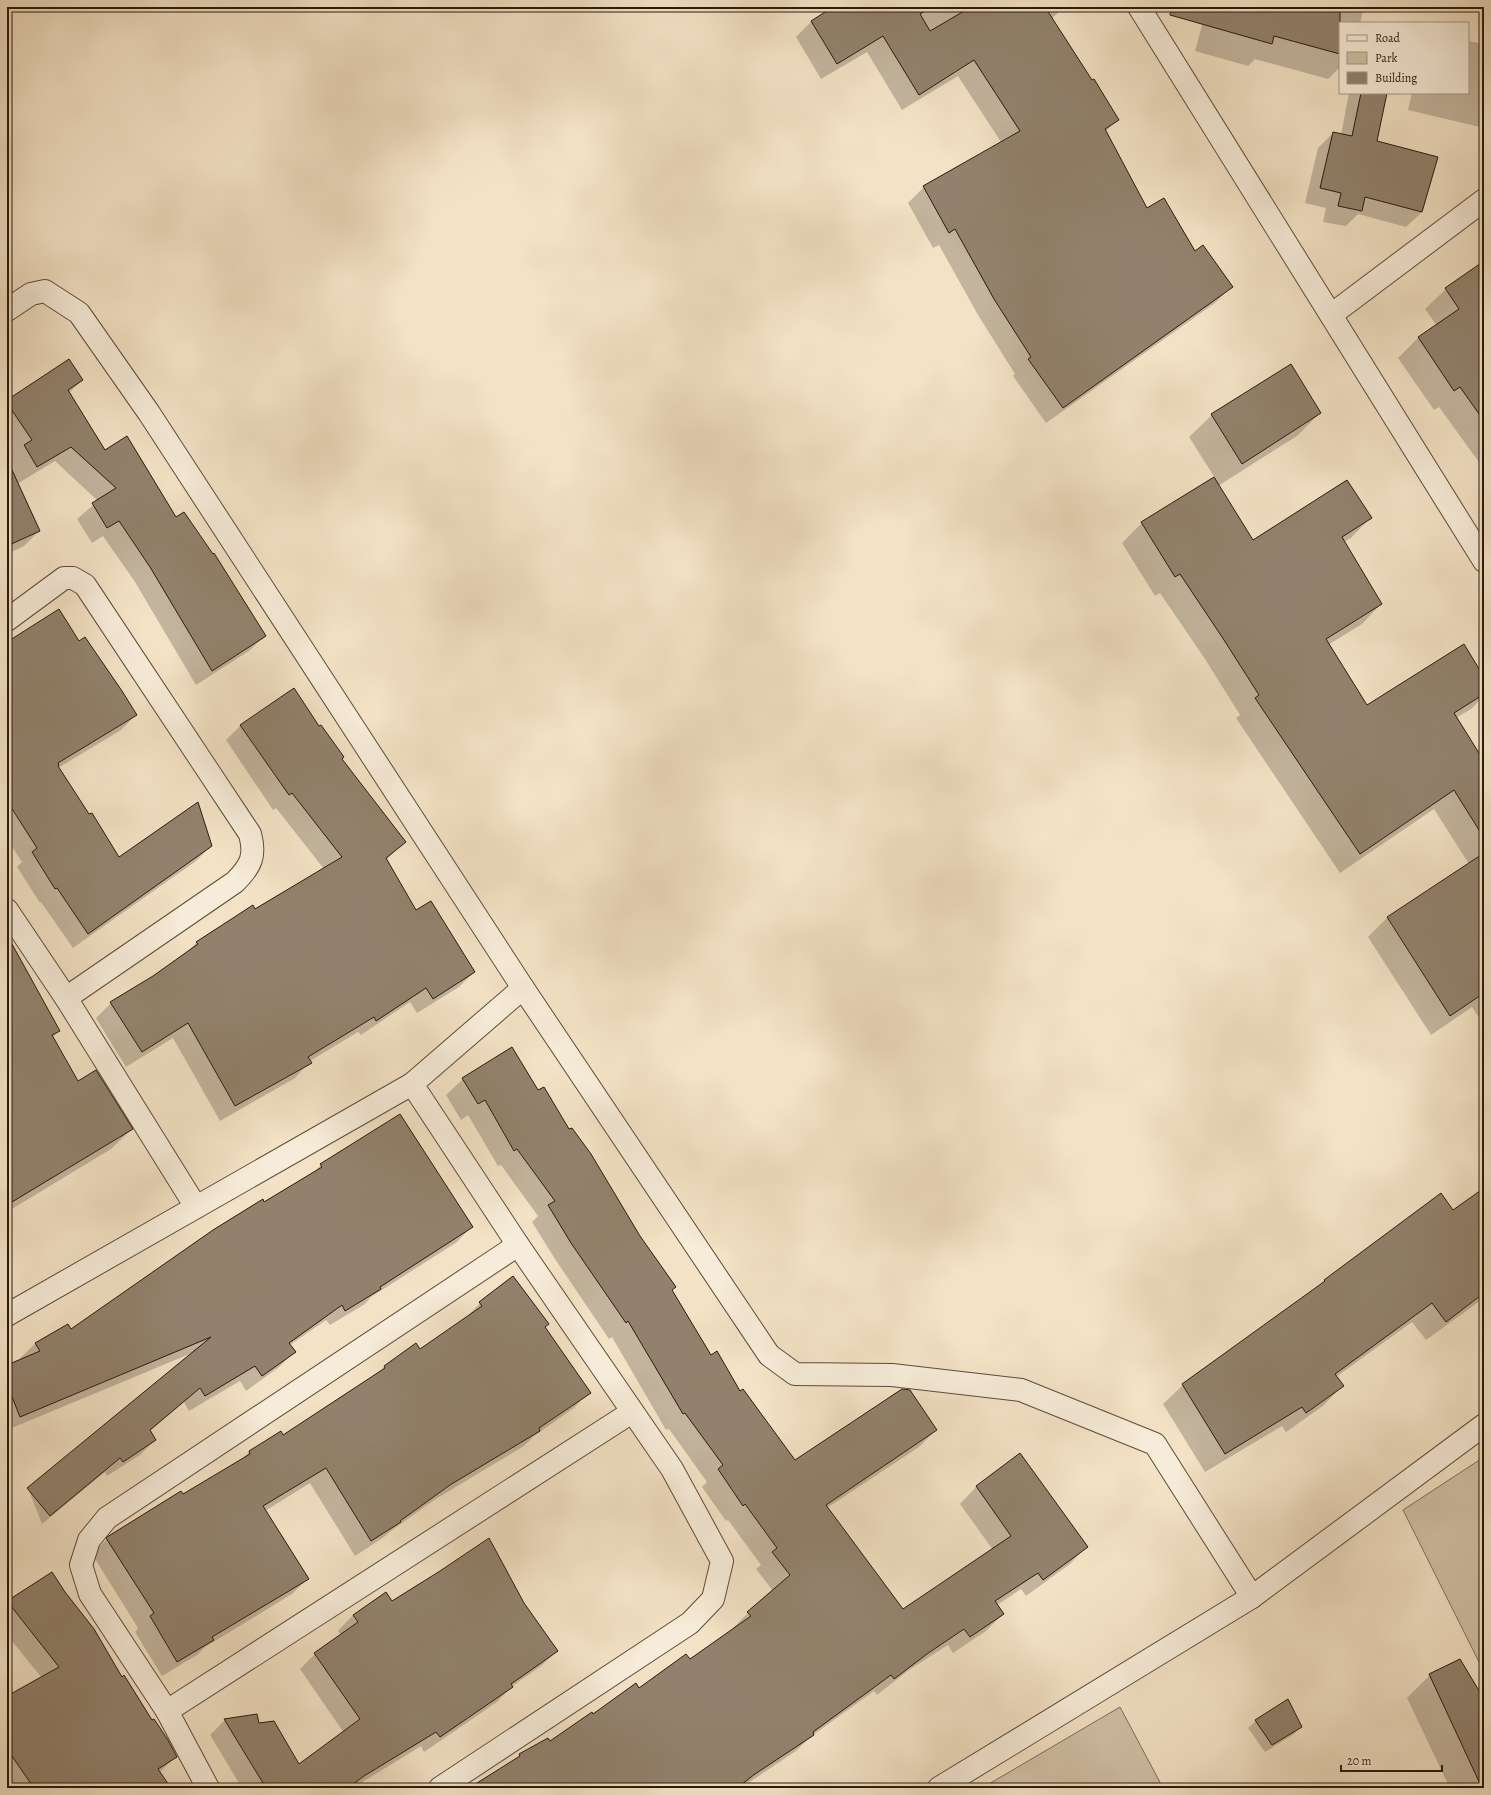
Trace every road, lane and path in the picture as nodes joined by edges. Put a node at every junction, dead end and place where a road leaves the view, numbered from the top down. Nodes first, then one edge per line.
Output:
1 (1139, 7) edge
2 (1484, 200) edge
3 (7, 310) edge
4 (1331, 314) junction
5 (1484, 561) edge
6 (7, 620) edge
7 (7, 910) edge
8 (523, 988) junction
9 (66, 998) junction
10 (412, 1084) junction
11 (196, 1207) junction
12 (518, 1245) junction
13 (7, 1315) edge
14 (632, 1412) junction
15 (1484, 1425) edge
16 (1252, 1597) junction
17 (167, 1711) junction
18 (208, 1788) edge
19 (440, 1788) edge
20 (939, 1788) edge

1 - 4 street
2 - 4 street
3 - 8 street
4 - 5 street
6 - 9 street
7 - 9 street
8 - 10 street
8 - 16 street
9 - 11 street
10 - 11 street
10 - 12 street
11 - 13 street
12 - 14 street
12 - 17 street
14 - 17 street
14 - 19 street
15 - 16 street
16 - 20 street
17 - 18 street

